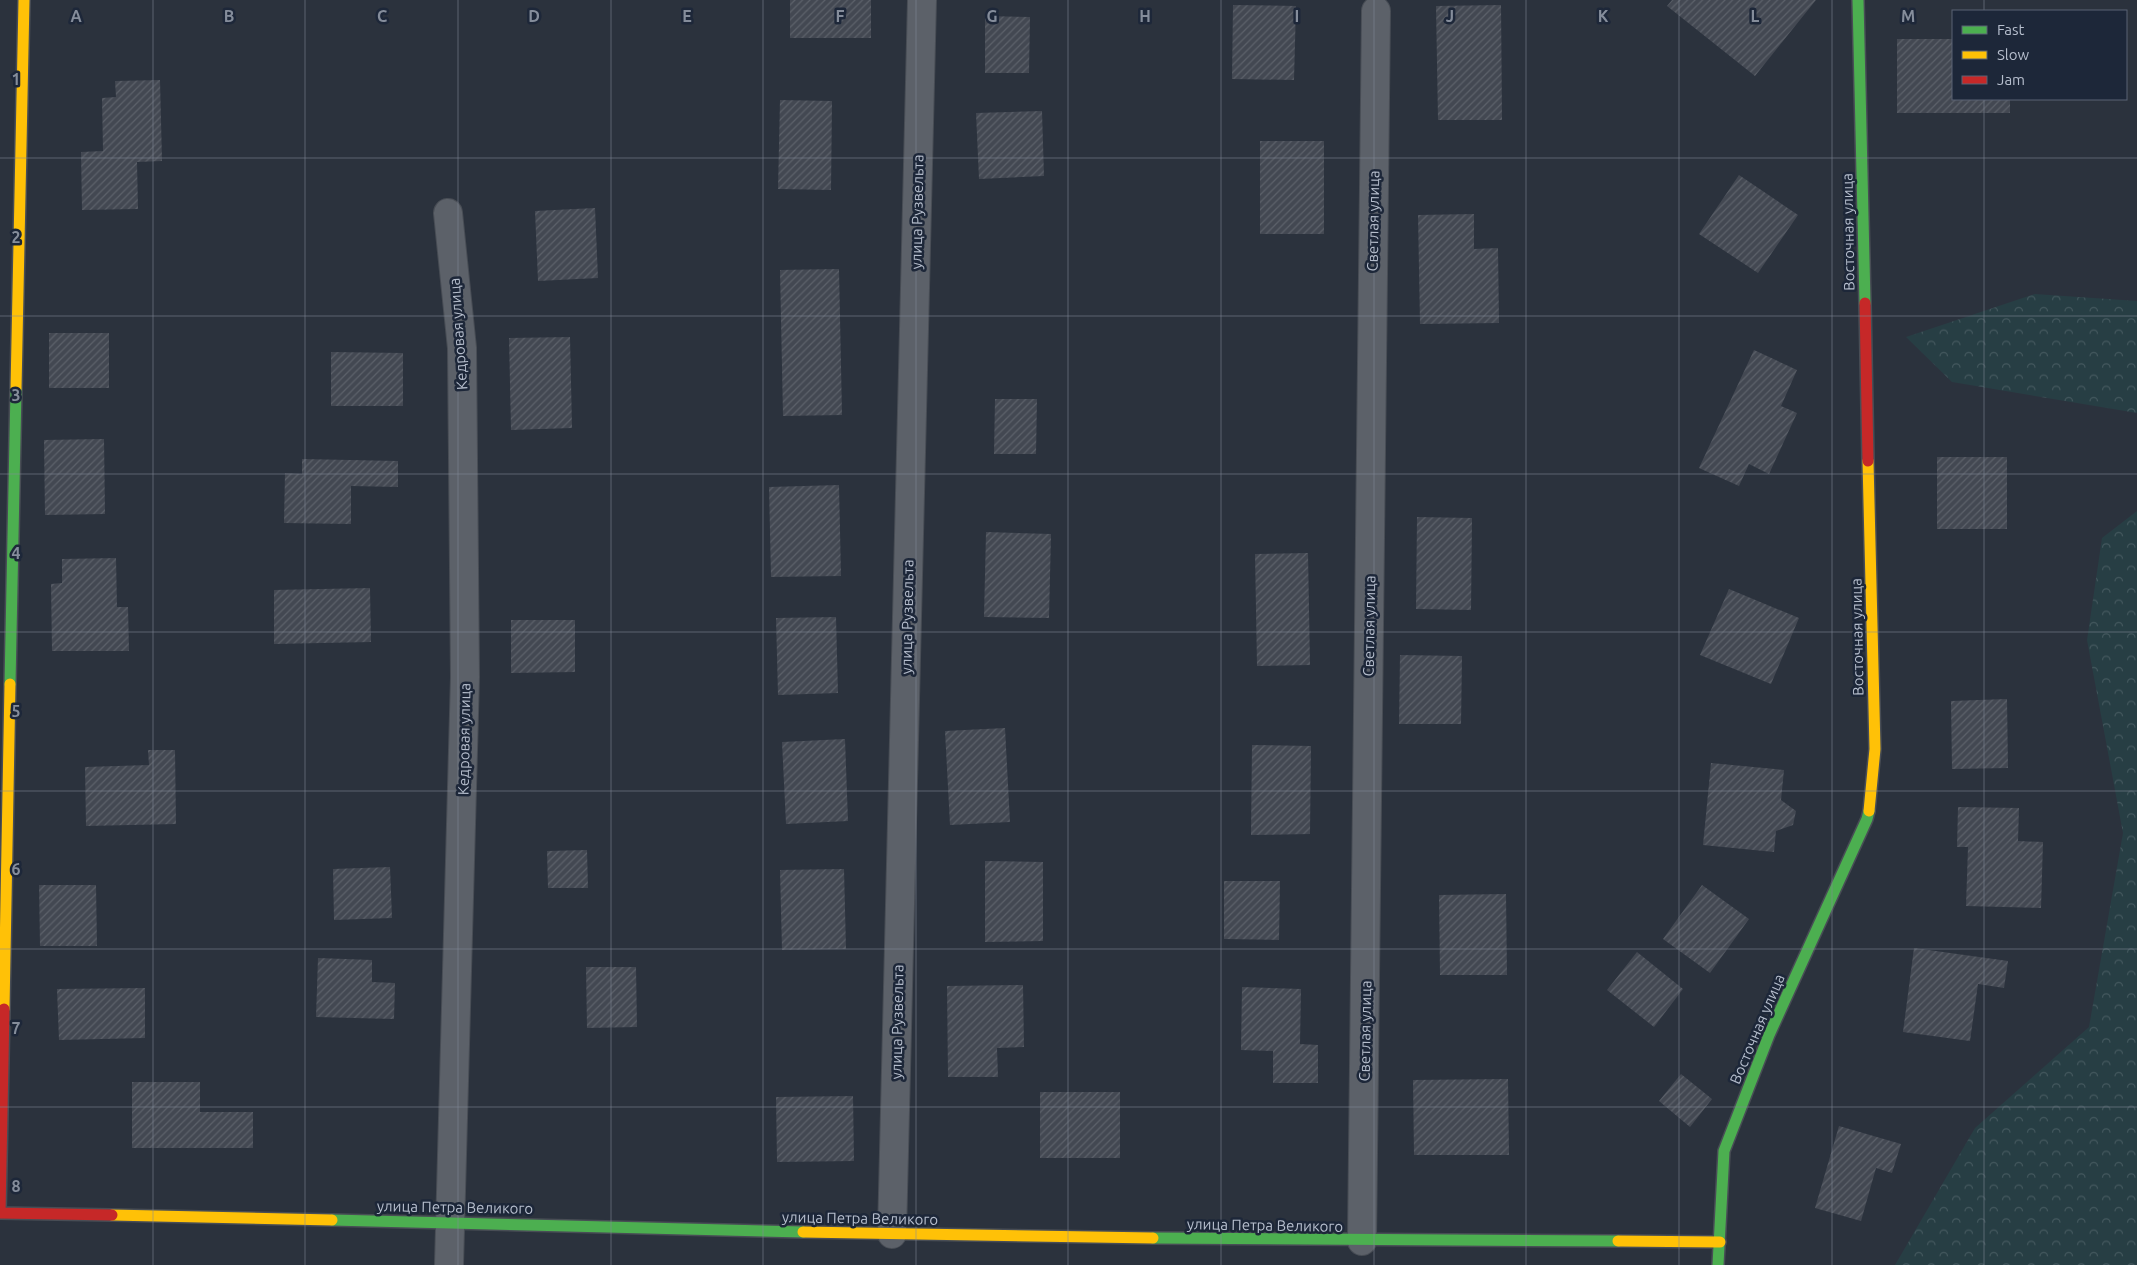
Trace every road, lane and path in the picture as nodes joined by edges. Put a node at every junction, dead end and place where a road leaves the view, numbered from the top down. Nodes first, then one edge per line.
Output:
1 (24, 0) edge
2 (922, 0) edge
3 (1858, 0) edge
4 (1376, 11) dead end
5 (448, 213) dead end
6 (0, 1213) edge
7 (452, 1222) junction
8 (892, 1234) junction
9 (1362, 1241) junction
10 (1720, 1242) junction
11 (449, 1265) edge
12 (1718, 1265) edge

1 - 6 street
2 - 8 street, улица Рузвельта
3 - 10 street, Восточная улица
4 - 9 street, Светлая улица
5 - 7 street, Кедровая улица
6 - 7 street, улица Петра Великого
7 - 8 street, улица Петра Великого
7 - 11 street, Кедровая улица
8 - 9 street, улица Петра Великого
9 - 10 street, улица Петра Великого
10 - 12 street, Восточная улица

